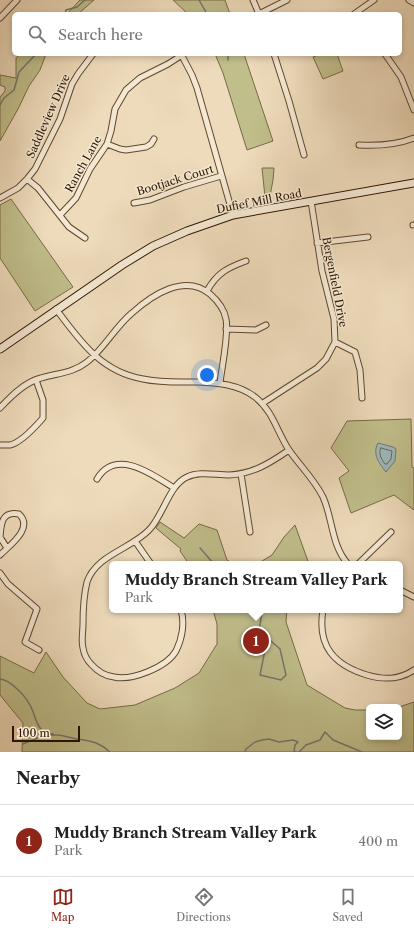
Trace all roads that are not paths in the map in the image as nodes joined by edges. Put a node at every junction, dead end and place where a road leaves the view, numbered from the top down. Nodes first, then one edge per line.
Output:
1 (17, 0) edge
2 (253, 0) edge
3 (287, 0) edge
4 (374, 0) edge
5 (409, 0) edge
6 (414, 3) edge
7 (258, 12) edge
8 (263, 12) edge
9 (358, 12) edge
10 (0, 18) edge
11 (92, 56) edge
12 (180, 56) edge
13 (181, 56) edge
14 (276, 56) edge
15 (386, 56) edge
16 (414, 110) edge
17 (414, 138) edge
18 (154, 139) dead end
19 (107, 144) junction
20 (359, 145) dead end
21 (304, 155) dead end
22 (221, 176) junction
23 (27, 179) junction
24 (414, 183) edge
25 (0, 198) edge
26 (311, 201) junction
27 (134, 203) dead end
28 (60, 215) junction
29 (232, 215) junction
30 (85, 238) dead end
31 (368, 238) dead end
32 (317, 243) junction
33 (246, 261) dead end
34 (207, 291) junction
35 (56, 309) junction
36 (266, 325) dead end
37 (226, 329) junction
38 (335, 342) junction
39 (0, 349) edge
40 (94, 356) junction
41 (36, 380) junction
42 (220, 383) junction
43 (362, 398) dead end
44 (263, 403) junction
45 (0, 408) edge
46 (0, 445) edge
47 (289, 450) junction
48 (241, 474) junction
49 (98, 479) dead end
50 (174, 488) junction
51 (250, 532) dead end
52 (391, 532) dead end
53 (135, 541) junction
54 (7, 548) junction
55 (0, 556) edge
56 (149, 561) edge
57 (346, 561) edge
58 (361, 561) edge
59 (0, 573) edge
60 (403, 592) edge
61 (414, 597) edge
62 (181, 613) edge
63 (322, 613) edge
64 (39, 650) dead end
65 (414, 670) edge

1 - 10 street
2 - 7 street
3 - 8 street
4 - 9 street
5 - 6 street
11 - 23 street, Saddleview Drive
12 - 19 street, Ranch Lane
13 - 22 street
14 - 21 street
15 - 16 street
17 - 20 street
18 - 19 street
19 - 28 street, Ranch Lane
22 - 27 street, Bootjack Court
22 - 29 street
23 - 25 street, Saddleview Drive
23 - 28 street
24 - 26 main road, Dufief Mill Road
26 - 29 main road, Dufief Mill Road
26 - 32 street, Bergenfield Drive
28 - 30 street
29 - 35 main road, Dufief Mill Road
31 - 32 street
32 - 38 street, Bergenfield Drive
33 - 34 street
34 - 37 street
34 - 40 street
35 - 39 main road, Dufief Mill Road
35 - 40 street
36 - 37 street
37 - 42 street
38 - 43 street
38 - 44 street, Bergenfield Drive
40 - 41 street
40 - 42 street
41 - 45 street
41 - 46 street
42 - 44 street
44 - 47 street
47 - 48 street
47 - 57 street
48 - 50 street
48 - 51 street
49 - 50 street
50 - 53 street
52 - 58 street
53 - 56 street
53 - 62 street
54 - 54 street
54 - 55 street
59 - 64 street
60 - 61 street
63 - 65 street

